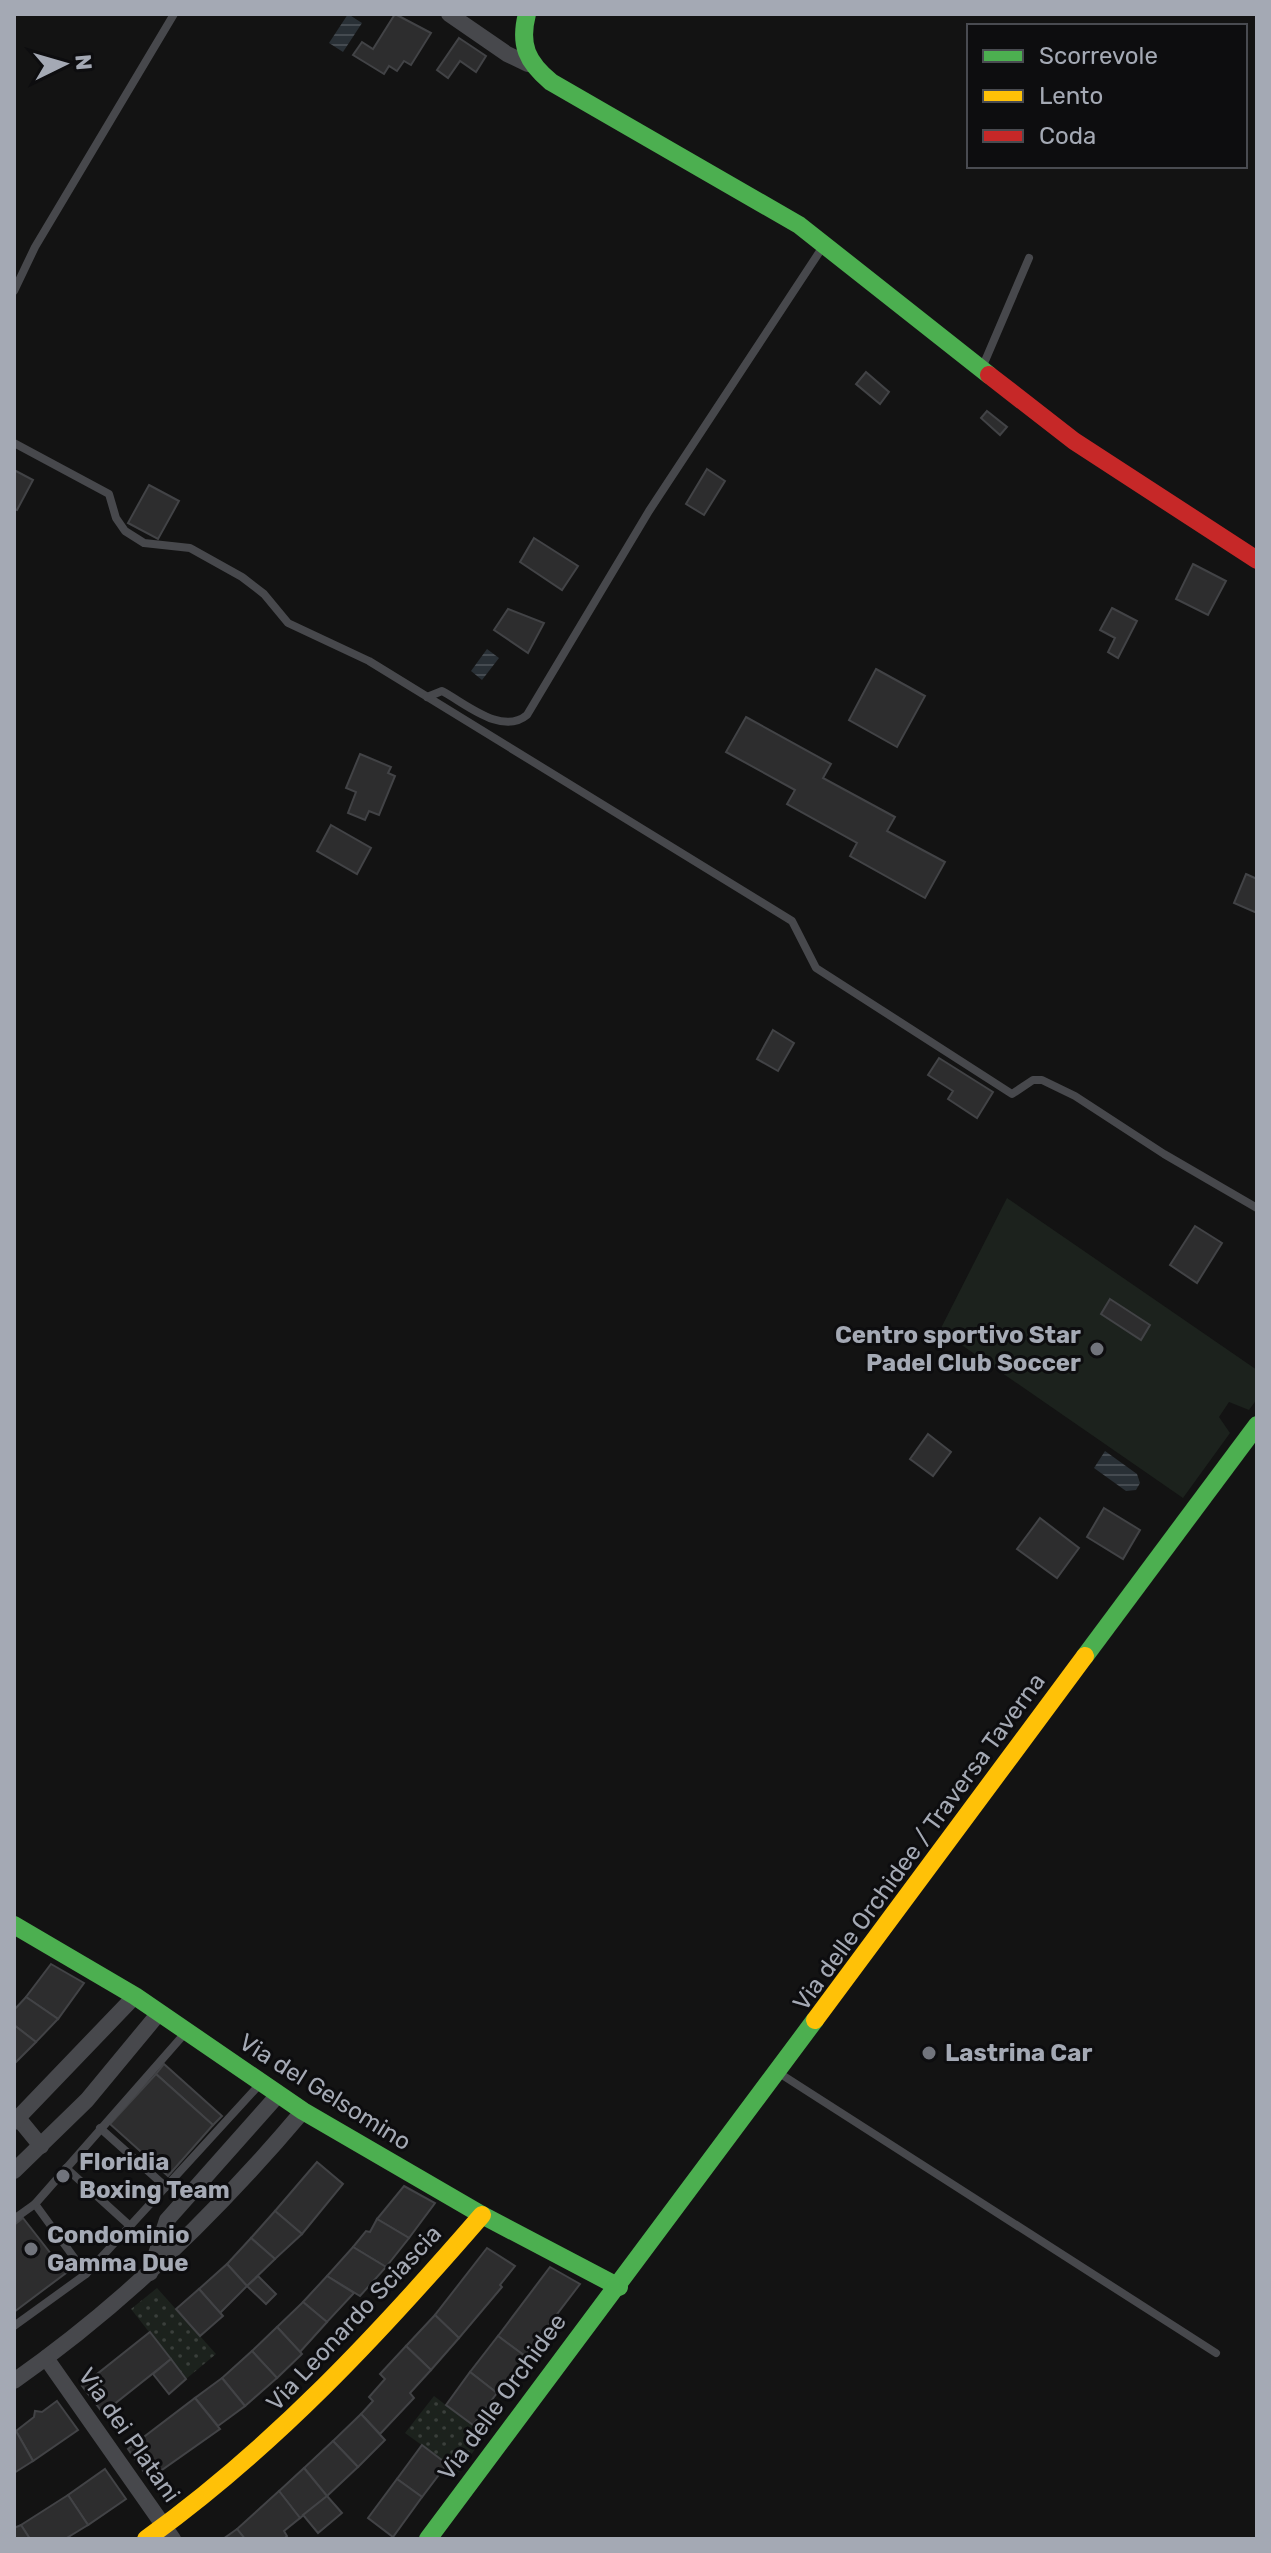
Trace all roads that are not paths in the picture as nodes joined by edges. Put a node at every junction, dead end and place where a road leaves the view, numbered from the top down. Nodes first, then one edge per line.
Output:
1 (174, 14) edge
2 (449, 14) edge
3 (527, 14) edge
4 (528, 64) junction
5 (825, 245) junction
6 (1029, 258) dead end
7 (14, 291) edge
8 (982, 368) junction
9 (14, 443) edge
10 (1257, 560) edge
11 (427, 697) junction
12 (1257, 1208) edge
13 (1257, 1425) edge
14 (14, 1925) edge
15 (135, 1996) junction
16 (159, 2013) junction
17 (186, 2031) junction
18 (778, 2072) junction
19 (261, 2083) junction
20 (278, 2095) junction
21 (303, 2111) junction
22 (16, 2120) edge
23 (100, 2128) junction
24 (41, 2146) junction
25 (66, 2168) junction
26 (14, 2171) edge
27 (166, 2187) junction
28 (35, 2204) junction
29 (482, 2215) junction
30 (14, 2219) edge
31 (130, 2226) junction
32 (86, 2274) junction
33 (150, 2274) junction
34 (619, 2287) junction
35 (14, 2326) edge
36 (1216, 2353) dead end
37 (46, 2358) junction
38 (14, 2381) edge
39 (169, 2533) edge
40 (146, 2539) edge
41 (428, 2539) edge
42 (440, 2539) edge

1 - 7 lane
2 - 4 street
3 - 4 main road
4 - 5 main road
5 - 8 main road
5 - 11 lane
6 - 8 lane
8 - 10 main road
9 - 11 lane
11 - 12 lane
13 - 18 main road, Via delle Orchidee / Traversa Taverna
14 - 15 main road, Via del Gelsomino
15 - 16 main road, Via del Gelsomino
15 - 22 street
16 - 17 main road, Via del Gelsomino
16 - 24 street
17 - 19 main road, Via del Gelsomino
17 - 23 lane
18 - 34 main road, Via delle Orchidee / Traversa Taverna
18 - 36 lane
19 - 20 main road, Via del Gelsomino
19 - 27 lane
20 - 21 main road, Via del Gelsomino
20 - 33 street
21 - 29 main road, Via del Gelsomino
21 - 33 street
22 - 24 street
23 - 25 lane
23 - 27 lane
24 - 26 street
25 - 28 lane
25 - 31 lane
27 - 31 lane
28 - 30 lane
28 - 32 lane
29 - 34 main road, Via del Gelsomino
29 - 39 main road, Via Leonardo Sciascia
31 - 32 lane
32 - 35 lane
33 - 37 street
34 - 41 main road, Via delle Orchidee
34 - 42 main road
37 - 38 street
37 - 39 street, Via dei Platani
39 - 40 main road, Via Leonardo Sciascia

